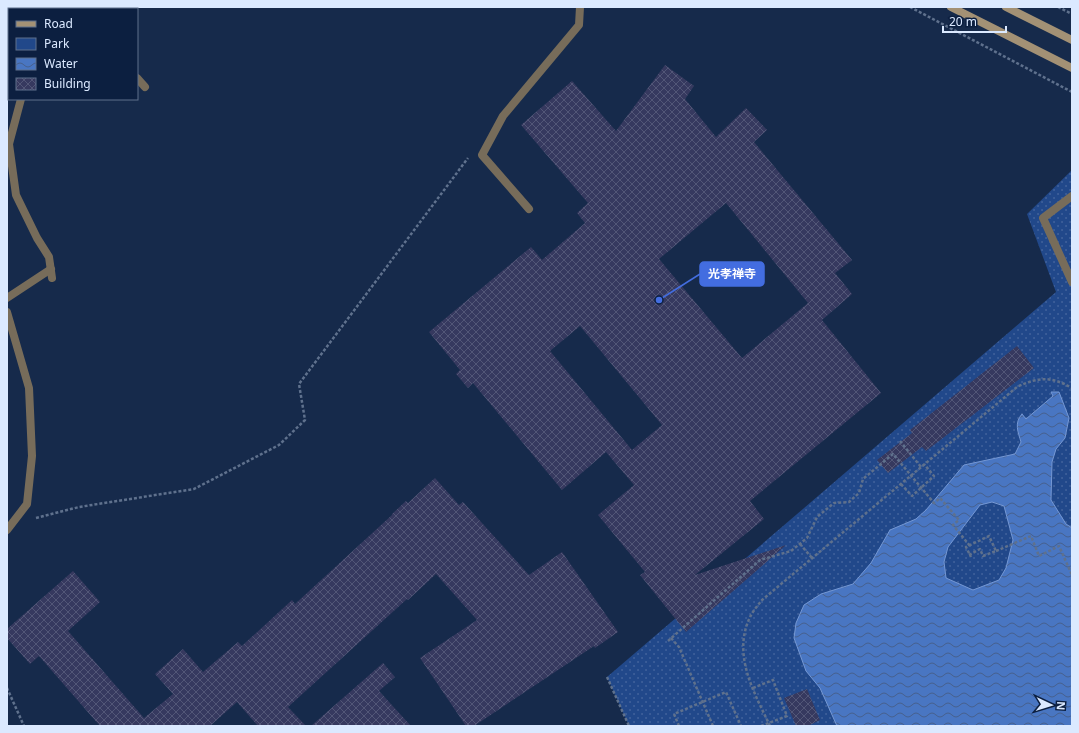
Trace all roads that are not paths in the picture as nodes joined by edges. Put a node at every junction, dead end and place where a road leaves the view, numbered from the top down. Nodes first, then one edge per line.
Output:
1 (580, 7) edge
2 (951, 7) edge
3 (1006, 7) edge
4 (1072, 40) edge
5 (1072, 68) edge
6 (138, 79) edge
7 (145, 87) dead end
8 (21, 100) edge
9 (1072, 196) edge
10 (529, 209) dead end
11 (51, 269) junction
12 (52, 278) dead end
13 (1072, 282) edge
14 (7, 298) edge
15 (7, 312) edge
16 (9, 527) edge

1 - 10 street
2 - 5 main road
3 - 4 main road
6 - 7 street
8 - 11 street
9 - 13 street
11 - 12 street
11 - 14 street
15 - 16 street

